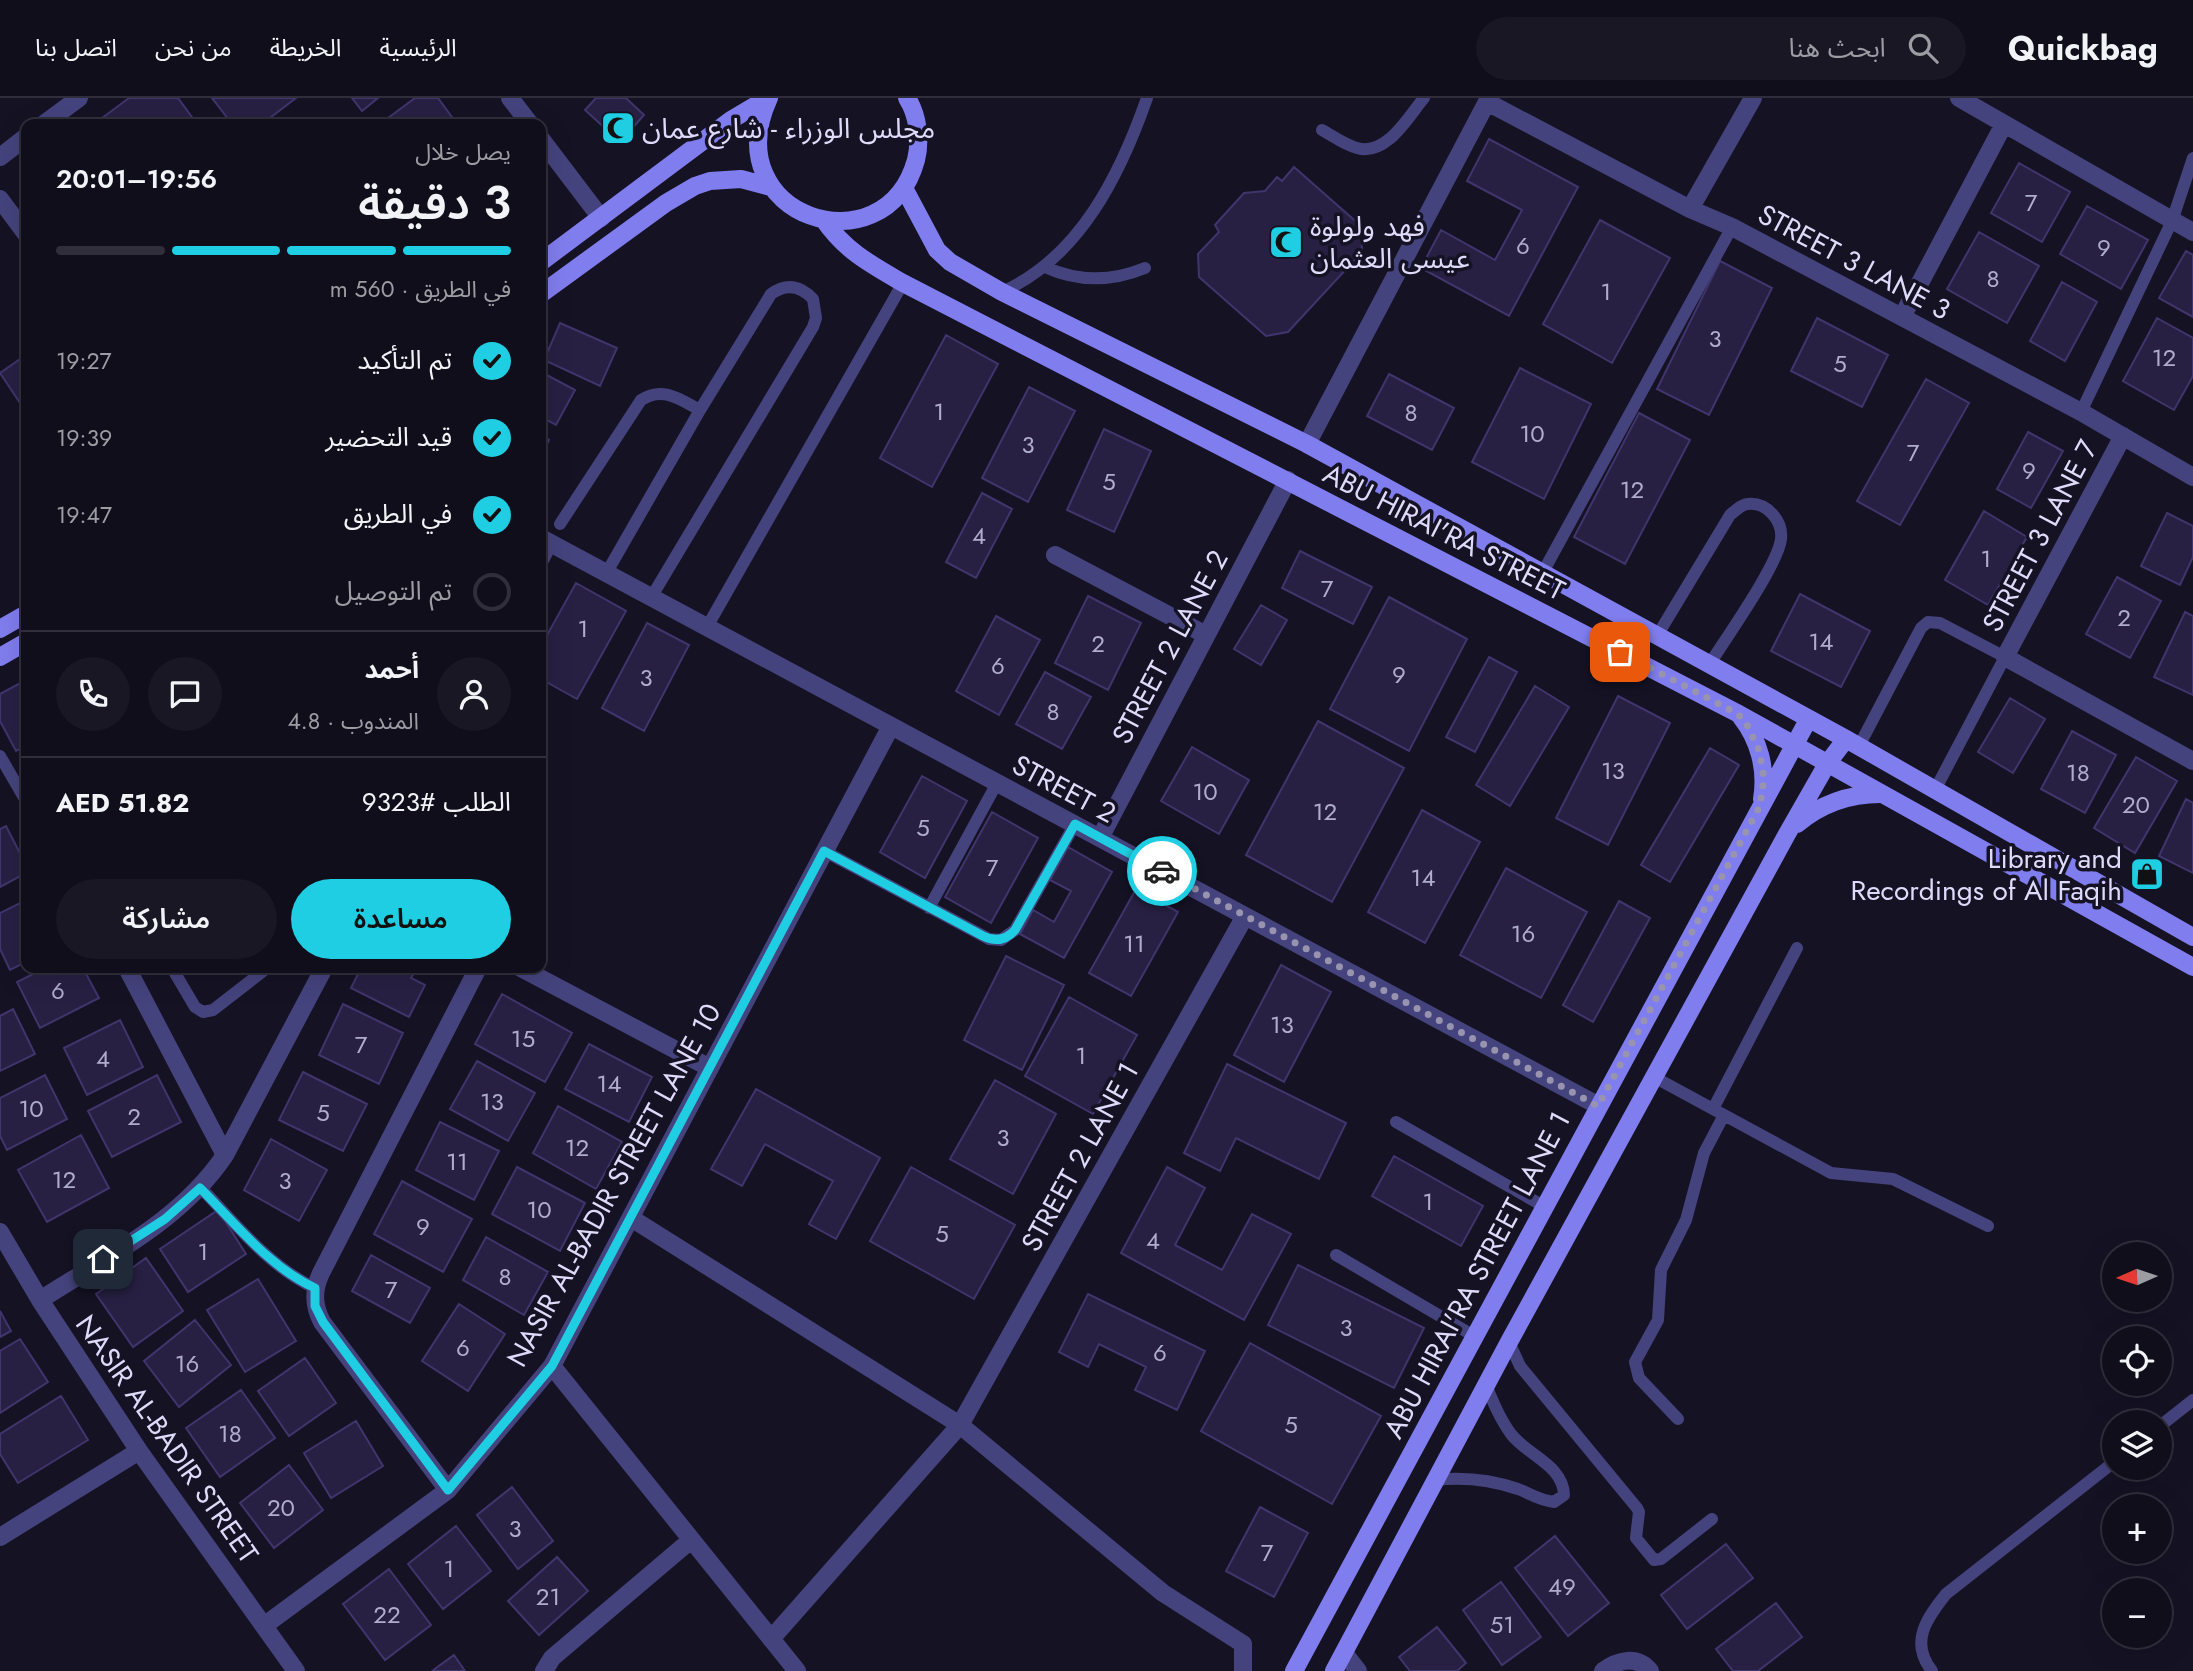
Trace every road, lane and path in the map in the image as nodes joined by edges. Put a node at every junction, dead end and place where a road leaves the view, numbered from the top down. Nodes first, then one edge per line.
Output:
1 (79, 98) edge
2 (510, 98) edge
3 (768, 98) edge
4 (1147, 98) edge
5 (1424, 98) edge
6 (1753, 98) edge
7 (1963, 99) edge
8 (909, 100) edge
9 (1488, 100) edge
10 (51, 119) edge
11 (526, 119) edge
12 (2004, 124) junction
13 (1322, 130) dead end
14 (21, 142) edge
15 (546, 146) edge
16 (0, 157) edge
17 (2193, 158) edge
18 (771, 187) junction
19 (904, 188) junction
20 (0, 199) edge
21 (1690, 209) junction
22 (601, 218) junction
23 (824, 220) junction
24 (2172, 221) junction
25 (21, 227) edge
26 (1732, 227) junction
27 (2193, 232) edge
28 (546, 258) edge
29 (1045, 267) junction
30 (1145, 268) dead end
31 (903, 283) junction
32 (546, 290) edge
33 (1002, 292) junction
34 (1902, 317) junction
35 (700, 410) junction
36 (2081, 412) junction
37 (2123, 436) junction
38 (1307, 444) junction
39 (2193, 477) edge
40 (1288, 480) junction
41 (560, 524) dead end
42 (546, 547) edge
43 (1055, 555) dead end
44 (607, 572) junction
45 (1543, 572) junction
46 (652, 596) junction
47 (21, 617) edge
48 (707, 627) junction
49 (0, 629) edge
50 (1206, 635) junction
51 (1657, 636) junction
52 (21, 645) edge
53 (0, 657) edge
54 (2005, 657) junction
55 (1709, 665) junction
56 (1738, 714) junction
57 (1808, 720) junction
58 (891, 726) junction
59 (1852, 743) junction
60 (1794, 744) junction
61 (0, 756) edge
62 (2193, 761) edge
63 (1827, 764) junction
64 (997, 783) junction
65 (1935, 790) junction
66 (21, 792) edge
67 (1884, 794) junction
68 (1760, 806) junction
69 (1075, 824) junction
70 (1787, 835) junction
71 (1100, 838) junction
72 (824, 851) junction
73 (929, 908) junction
74 (1245, 916) junction
75 (2193, 937) edge
76 (1797, 948) dead end
77 (2193, 967) edge
78 (130, 973) edge
79 (175, 973) edge
80 (261, 973) edge
81 (320, 973) edge
82 (475, 973) edge
83 (530, 973) edge
84 (710, 1068) junction
85 (1654, 1077) junction
86 (1598, 1106) junction
87 (1719, 1112) junction
88 (1396, 1122) dead end
89 (225, 1155) junction
90 (200, 1188) junction
91 (1545, 1207) junction
92 (631, 1218) junction
93 (1988, 1226) dead end
94 (0, 1232) edge
95 (1336, 1255) dead end
96 (315, 1288) junction
97 (40, 1300) junction
98 (1474, 1336) junction
99 (1509, 1342) junction
100 (552, 1366) junction
101 (1486, 1385) junction
102 (2193, 1400) edge
103 (2172, 1417) edge
104 (1678, 1419) dead end
105 (960, 1425) junction
106 (139, 1451) junction
107 (2102, 1471) edge
108 (1436, 1480) junction
109 (448, 1490) junction
110 (1712, 1519) dead end
111 (0, 1537) edge
112 (691, 1540) junction
113 (265, 1625) junction
114 (771, 1639) junction
115 (1344, 1653) junction
116 (296, 1671) edge
117 (544, 1671) edge
118 (797, 1671) edge
119 (1243, 1671) edge
120 (1294, 1671) edge
121 (1334, 1671) edge
122 (1358, 1671) edge
123 (1603, 1671) edge
124 (1650, 1671) edge
125 (1932, 1671) edge

1 - 10 street
2 - 11 street
3 - 18 street
3 - 22 street
4 - 29 lane
5 - 13 lane
6 - 21 street
7 - 12 street
8 - 19 street
9 - 21 street, STREET 3 LANE 3
9 - 38 street
12 - 24 street
12 - 34 street
14 - 16 street
15 - 22 street
17 - 24 lane
18 - 23 street
18 - 32 street
19 - 23 street
19 - 33 street, ABU HIRAI'RA STREET
20 - 25 street
21 - 26 street, STREET 3 LANE 3
22 - 28 street
23 - 31 street, ABU HIRAI'RA STREET
24 - 27 street
24 - 36 lane
26 - 34 street, STREET 3 LANE 3
26 - 45 lane
29 - 30 lane
29 - 33 lane
31 - 40 street, ABU HIRAI'RA STREET
31 - 48 lane
33 - 38 street, ABU HIRAI'RA STREET
34 - 36 street, STREET 3 LANE 3
35 - 41 lane
35 - 44 lane
35 - 46 lane
36 - 37 street, STREET 3 LANE 3
37 - 39 street, STREET 3 LANE 3
37 - 54 street, STREET 3 LANE 7
38 - 45 street, ABU HIRAI'RA STREET
40 - 50 street, STREET 2 LANE 2
40 - 56 street, ABU HIRAI'RA STREET
42 - 44 street, STREET 2
43 - 50 street
44 - 46 street, STREET 2
45 - 51 street, ABU HIRAI'RA STREET
46 - 48 street, STREET 2
47 - 49 street
48 - 58 street, STREET 2
50 - 71 street, STREET 2 LANE 2
51 - 55 street, ABU HIRAI'RA STREET
51 - 55 lane
52 - 53 street
54 - 59 lane
54 - 62 street, STREET 3 LANE 7
54 - 65 lane
55 - 57 street, ABU HIRAI'RA STREET
56 - 60 street, ABU HIRAI'RA STREET
56 - 68 street
57 - 59 street, ABU HIRAI'RA STREET
57 - 60 street, ABU HIRAI'RA STREET LANE 1
58 - 64 street, STREET 2
58 - 72 street, NASIR AL-BADIR STREET LANE 10
59 - 63 street
59 - 65 street, ABU HIRAI'RA STREET
60 - 63 street, ABU HIRAI'RA STREET
60 - 68 street, ABU HIRAI'RA STREET LANE 1
61 - 66 lane
63 - 67 street, ABU HIRAI'RA STREET
63 - 70 street
64 - 69 street, STREET 2
64 - 73 lane
65 - 75 street, ABU HIRAI'RA STREET
67 - 70 street
67 - 77 street, ABU HIRAI'RA STREET
68 - 86 street, ABU HIRAI'RA STREET LANE 1
69 - 71 street, STREET 2
69 - 73 lane
70 - 85 street
71 - 74 street, STREET 2
72 - 73 lane
72 - 84 street, NASIR AL-BADIR STREET LANE 10
74 - 86 street, STREET 2
74 - 105 street, STREET 2 LANE 1
76 - 87 lane
78 - 89 street
79 - 80 lane
81 - 89 street
82 - 96 street
83 - 84 street
84 - 92 street, NASIR AL-BADIR STREET LANE 10
85 - 87 lane
85 - 99 street
86 - 91 street, ABU HIRAI'RA STREET LANE 1
87 - 93 lane
87 - 104 lane
88 - 91 lane
89 - 90 street
90 - 96 lane
90 - 97 street
91 - 98 street, ABU HIRAI'RA STREET LANE 1
92 - 100 street, NASIR AL-BADIR STREET LANE 10
92 - 105 street
94 - 97 street, NASIR AL-BADIR STREET
95 - 98 lane
96 - 109 street
97 - 106 street, NASIR AL-BADIR STREET
98 - 120 street, ABU HIRAI'RA STREET LANE 1
99 - 101 street
99 - 110 lane
100 - 109 street, NASIR AL-BADIR STREET LANE 10
100 - 112 street
101 - 108 street
101 - 108 lane
102 - 103 lane
105 - 114 street, STREET 2 LANE 1
105 - 119 street
106 - 111 street
106 - 113 street, NASIR AL-BADIR STREET
107 - 125 lane
108 - 115 street
109 - 113 street, NASIR AL-BADIR STREET LANE 10
112 - 114 street
112 - 117 street
113 - 116 street, NASIR AL-BADIR STREET
114 - 118 street
115 - 121 street
115 - 122 street
123 - 124 street

